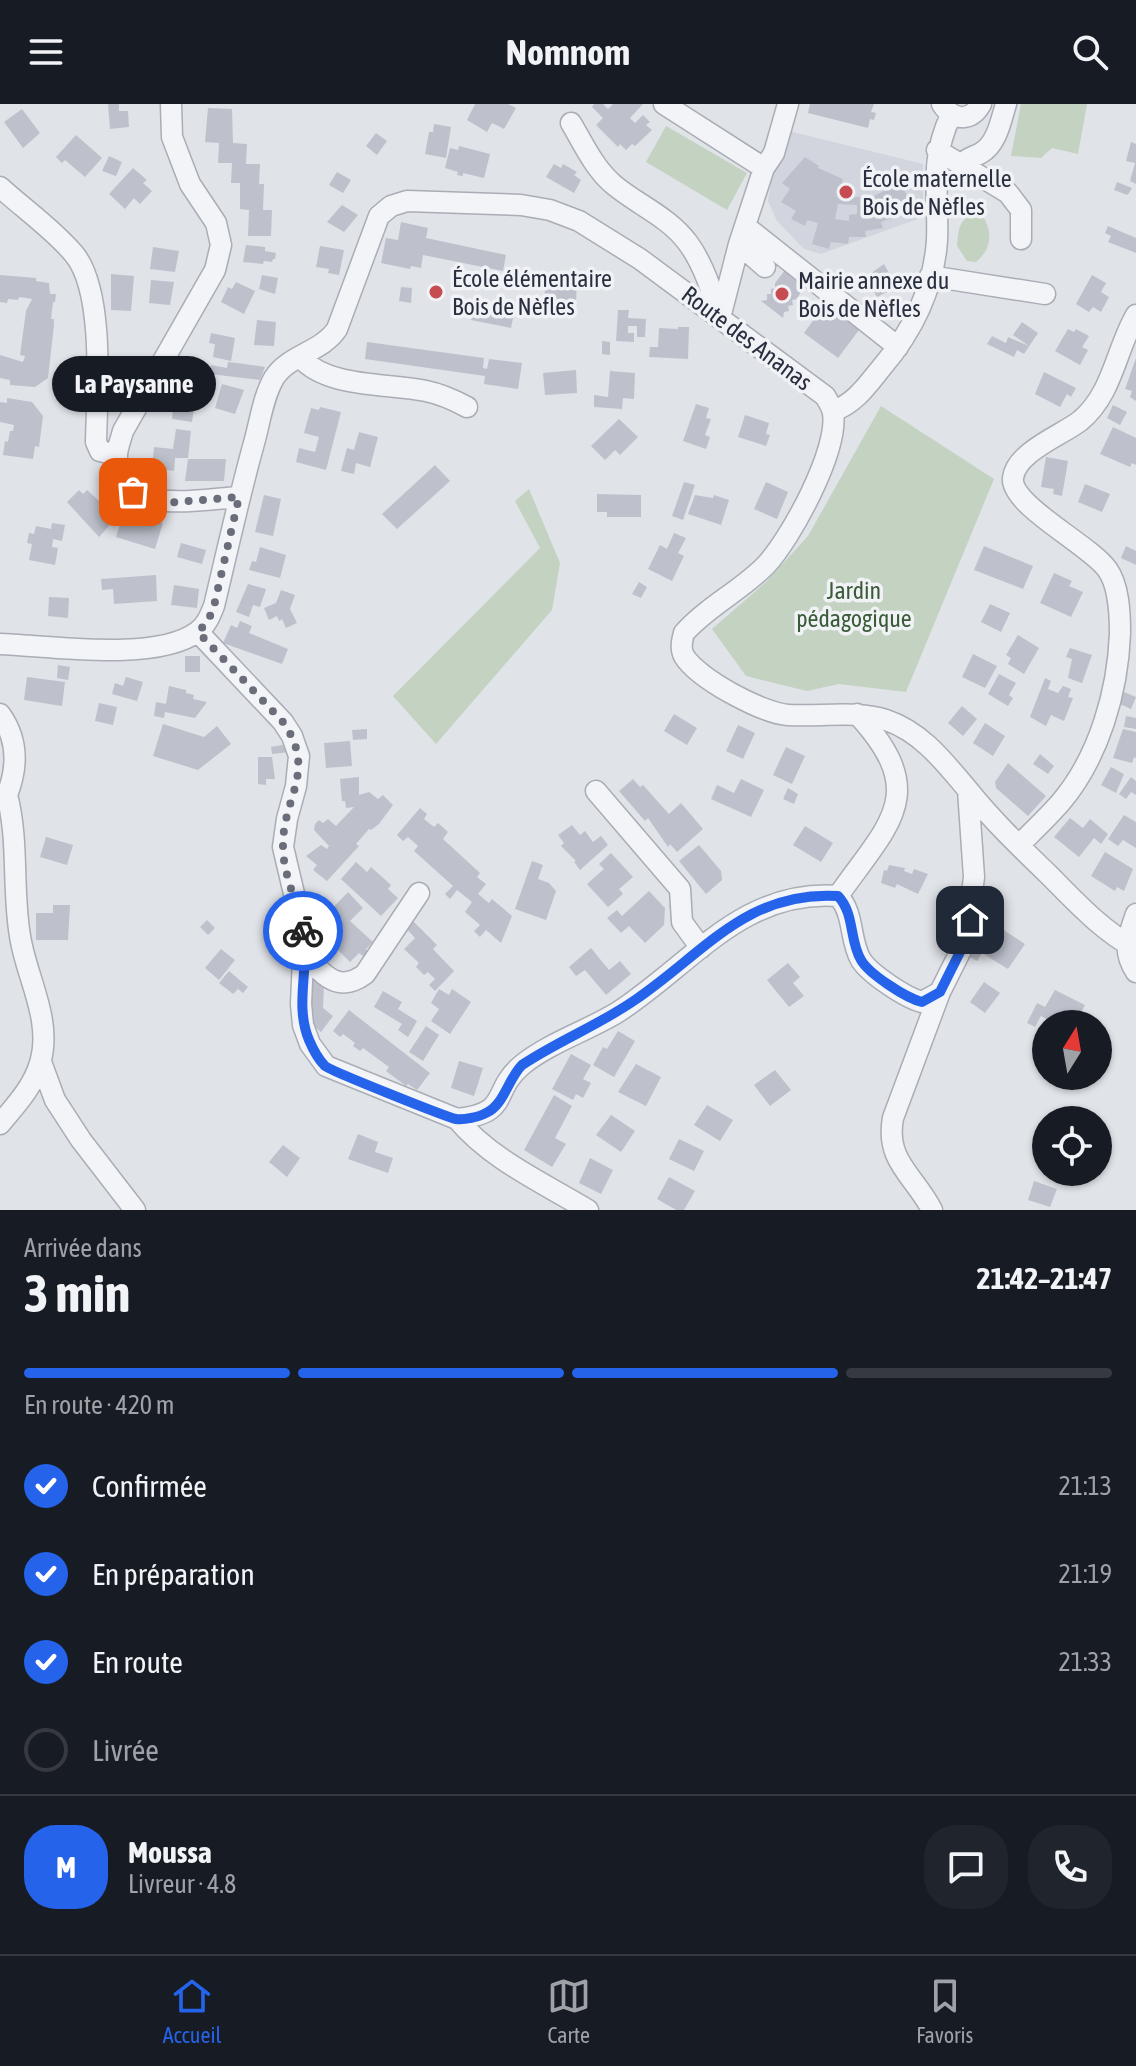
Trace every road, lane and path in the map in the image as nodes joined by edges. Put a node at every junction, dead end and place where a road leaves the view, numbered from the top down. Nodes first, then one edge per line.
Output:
1 (171, 104) edge
2 (664, 104) edge
3 (788, 104) edge
4 (981, 104) edge
5 (1006, 104) edge
6 (946, 110) edge
7 (571, 123) dead end
8 (937, 150) junction
9 (963, 163) junction
10 (764, 168) junction
11 (0, 187) edge
12 (742, 235) junction
13 (1021, 239) dead end
14 (765, 267) dead end
15 (930, 276) junction
16 (1045, 294) dead end
17 (1136, 315) edge
18 (720, 318) junction
19 (898, 347) junction
20 (301, 358) junction
21 (467, 407) dead end
22 (833, 411) junction
23 (117, 455) junction
24 (239, 497) junction
25 (198, 632) junction
26 (0, 644) edge
27 (0, 714) edge
28 (857, 714) junction
29 (968, 790) junction
30 (596, 791) dead end
31 (3, 796) edge
32 (1019, 845) junction
33 (419, 893) dead end
34 (838, 896) junction
35 (1136, 914) edge
36 (1131, 946) edge
37 (701, 948) junction
38 (305, 957) junction
39 (1136, 972) edge
40 (940, 992) junction
41 (41, 1062) junction
42 (457, 1119) junction
43 (0, 1124) edge
44 (135, 1210) edge
45 (588, 1210) edge
46 (932, 1210) edge

1 - 23 street
2 - 10 street
3 - 10 street
4 - 6 street
5 - 9 street
6 - 8 street
7 - 18 street
8 - 9 street
8 - 15 street
9 - 13 street
10 - 12 street
11 - 23 street
12 - 14 street
12 - 18 street
12 - 19 street
15 - 16 street
15 - 19 street
17 - 32 street
18 - 20 street, Route des Ananas
18 - 22 street, Route des Ananas
19 - 22 street
20 - 21 street
20 - 24 street, Route des Ananas
22 - 28 street, Route des Ananas
23 - 24 street
24 - 25 street, Route des Ananas
25 - 26 street
25 - 38 street
27 - 31 street
28 - 29 street, Route des Ananas
28 - 34 street
29 - 32 street, Route des Ananas
29 - 40 street
30 - 37 street
31 - 41 street
32 - 36 street, Route des Ananas
33 - 38 street
34 - 37 street
34 - 40 street
35 - 36 street
36 - 39 street
37 - 42 street
38 - 42 street
40 - 46 street
41 - 43 street
41 - 44 street
42 - 45 street

